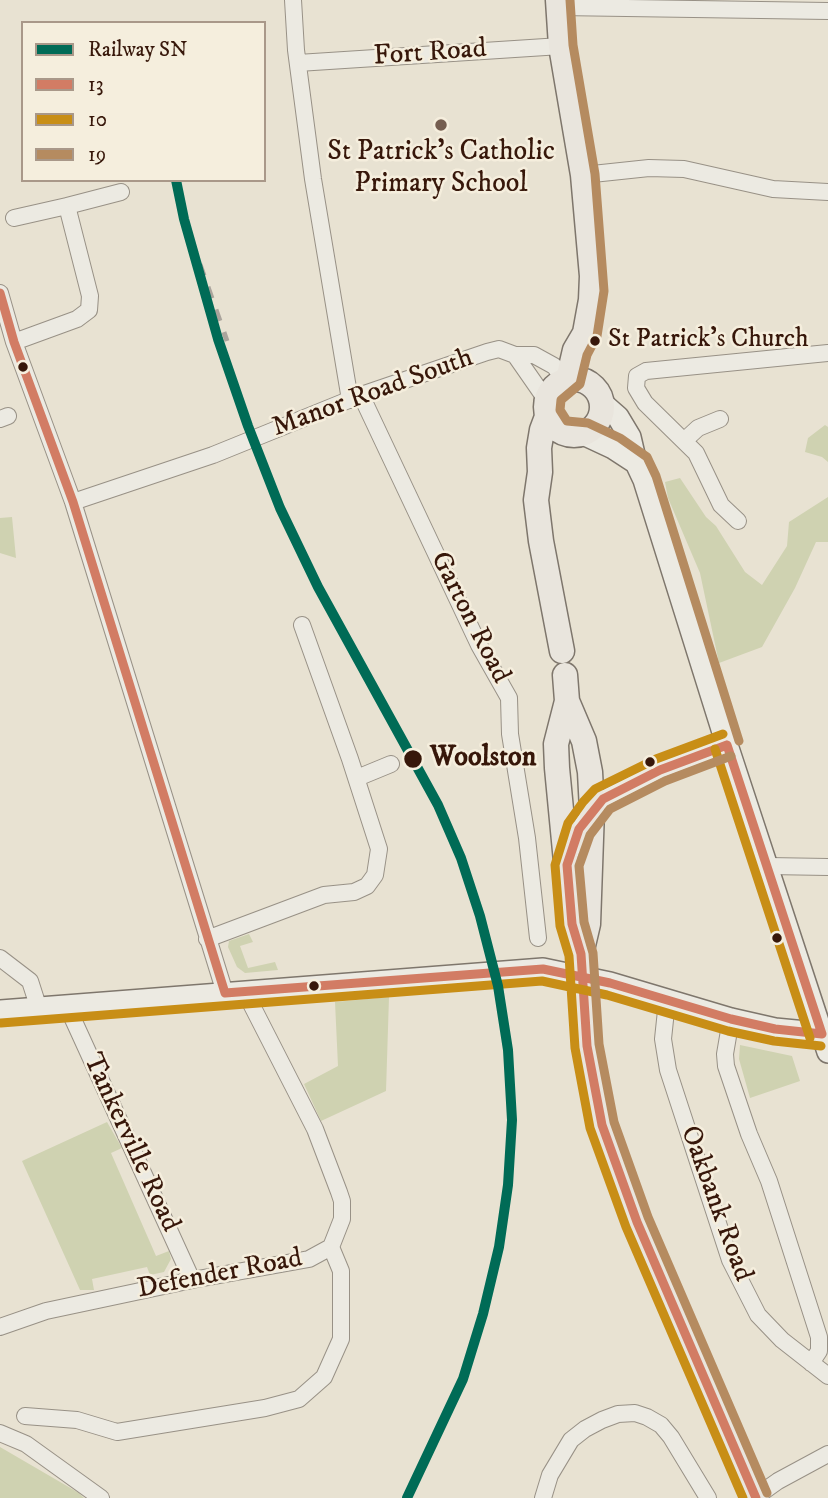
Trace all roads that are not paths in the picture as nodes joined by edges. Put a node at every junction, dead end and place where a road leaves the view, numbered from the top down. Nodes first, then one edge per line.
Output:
1 (293, 0) edge
2 (559, 4) edge
3 (828, 12) edge
4 (561, 46) junction
5 (298, 63) junction
6 (583, 175) junction
7 (121, 192) dead end
8 (828, 192) edge
9 (67, 206) junction
10 (14, 218) dead end
11 (0, 293) edge
12 (14, 342) junction
13 (828, 354) edge
14 (515, 355) junction
15 (582, 387) junction
16 (356, 397) junction
17 (547, 408) junction
18 (720, 419) dead end
19 (581, 434) junction
20 (685, 440) junction
21 (636, 463) junction
22 (540, 472) junction
23 (73, 502) junction
24 (738, 521) dead end
25 (302, 625) dead end
26 (562, 651) dead end
27 (565, 676) dead end
28 (567, 701) junction
29 (727, 745) junction
30 (391, 764) dead end
31 (357, 778) junction
32 (592, 810) junction
33 (567, 864) junction
34 (768, 866) junction
35 (828, 867) edge
36 (538, 938) dead end
37 (207, 939) junction
38 (581, 954) junction
39 (0, 958) edge
40 (235, 992) junction
41 (667, 1001) junction
42 (67, 1006) junction
43 (39, 1009) junction
44 (0, 1010) edge
45 (731, 1019) junction
46 (826, 1040) edge
47 (331, 1247) junction
48 (192, 1280) junction
49 (0, 1327) edge
50 (811, 1363) junction
51 (828, 1376) edge
52 (25, 1416) dead end
53 (0, 1433) edge
54 (828, 1454) edge
55 (758, 1497) edge
56 (100, 1498) edge
57 (543, 1498) edge
58 (708, 1498) edge

1 - 5 street, Garton Road
2 - 3 street
2 - 4 main road
4 - 5 street, Fort Road
4 - 6 main road
5 - 16 street, Garton Road
6 - 8 street
6 - 15 main road
7 - 9 street
9 - 10 street
9 - 12 street
11 - 12 street, Defender Road
12 - 23 street, Defender Road
13 - 20 street
14 - 15 street, Manor Road South
14 - 16 street, Manor Road South
14 - 17 street, Manor Road South
15 - 17 main road
15 - 19 main road
15 - 21 street
16 - 23 street, Manor Road South
16 - 36 street, Garton Road
17 - 19 main road
17 - 22 main road
18 - 20 street
19 - 21 street
19 - 22 main road
20 - 24 street
21 - 29 street
22 - 26 main road
23 - 37 street, Defender Road
25 - 31 street
27 - 28 main road
28 - 32 main road
28 - 33 main road
29 - 32 street
29 - 34 street
30 - 31 street
31 - 37 street
32 - 33 street
32 - 38 main road
33 - 38 main road
34 - 35 street
34 - 46 street
37 - 40 street, Defender Road
38 - 55 main road, bridge
39 - 43 street
40 - 41 street
40 - 42 street
40 - 47 street, Defender Road
41 - 45 street
41 - 50 street, Oakbank Road
42 - 43 street
42 - 48 street, Tankerville Road
43 - 44 street
45 - 46 street
45 - 50 street
47 - 48 street, Defender Road
47 - 52 street
48 - 49 street, Defender Road
50 - 51 street, Oakbank Road
53 - 56 street
54 - 55 street
57 - 58 street

